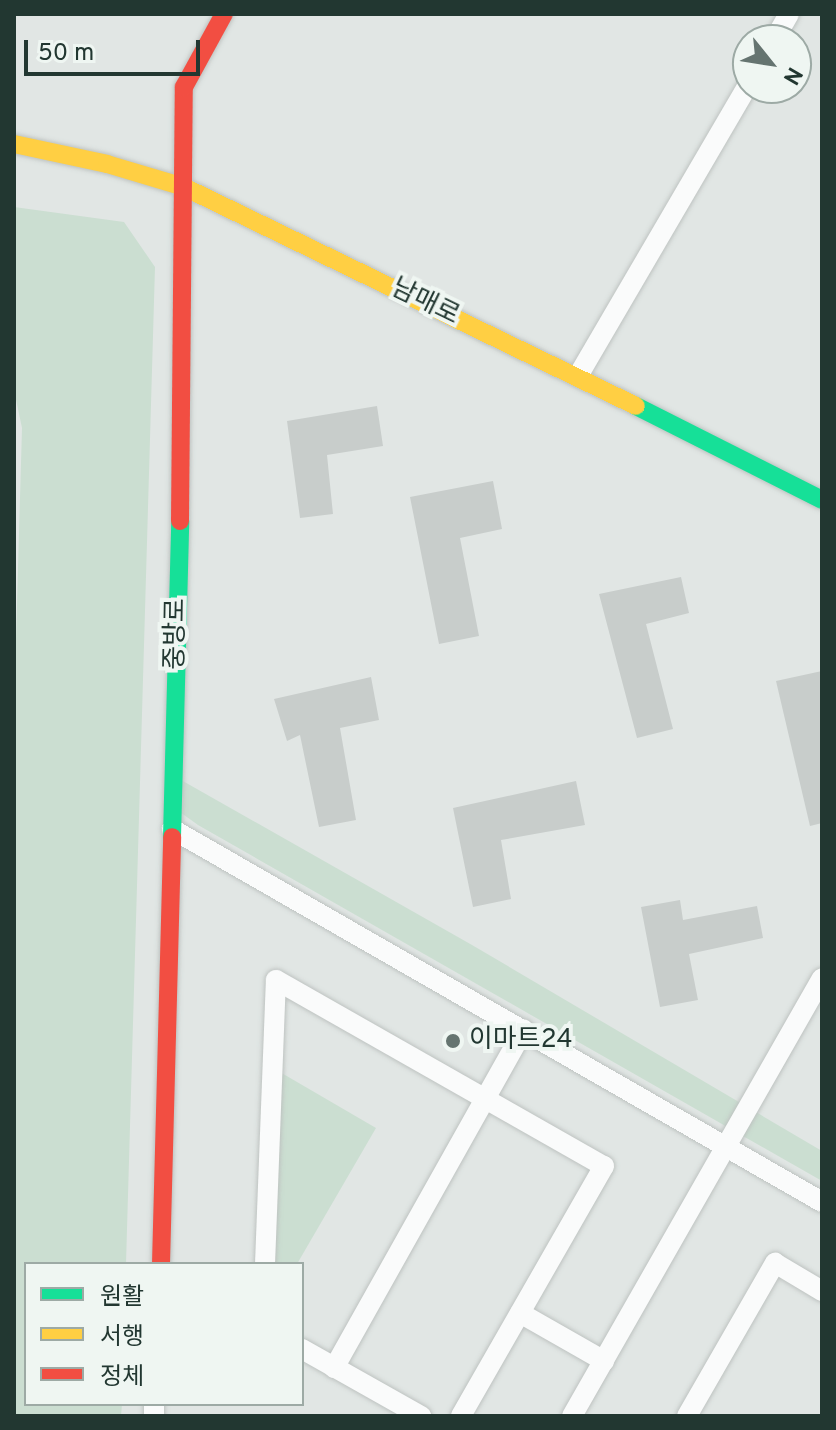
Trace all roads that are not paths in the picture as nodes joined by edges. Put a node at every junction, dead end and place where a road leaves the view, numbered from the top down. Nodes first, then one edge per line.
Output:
1 (224, 14) edge
2 (737, 104) edge
3 (14, 144) edge
4 (184, 187) junction
5 (578, 376) junction
6 (822, 500) edge
7 (172, 829) junction
8 (822, 978) edge
9 (524, 1030) junction
10 (486, 1099) junction
11 (726, 1146) junction
12 (822, 1202) edge
13 (161, 1262) edge
14 (265, 1262) edge
15 (822, 1291) edge
16 (520, 1313) junction
17 (304, 1350) edge
18 (604, 1361) junction
19 (334, 1368) junction
20 (421, 1416) edge
21 (461, 1416) edge
22 (572, 1416) edge
23 (687, 1416) edge

1 - 4 street, 중방로
2 - 5 street
3 - 4 street, 남매로
4 - 5 street, 남매로
4 - 7 street, 중방로
5 - 6 street, 남매로
7 - 9 street
7 - 13 street, 중방로
8 - 11 street
9 - 10 street
9 - 11 street
10 - 14 street
10 - 16 street
10 - 19 street
11 - 12 street
11 - 18 street
15 - 23 street
16 - 18 street
16 - 21 street
17 - 19 street
18 - 22 street
19 - 20 street

